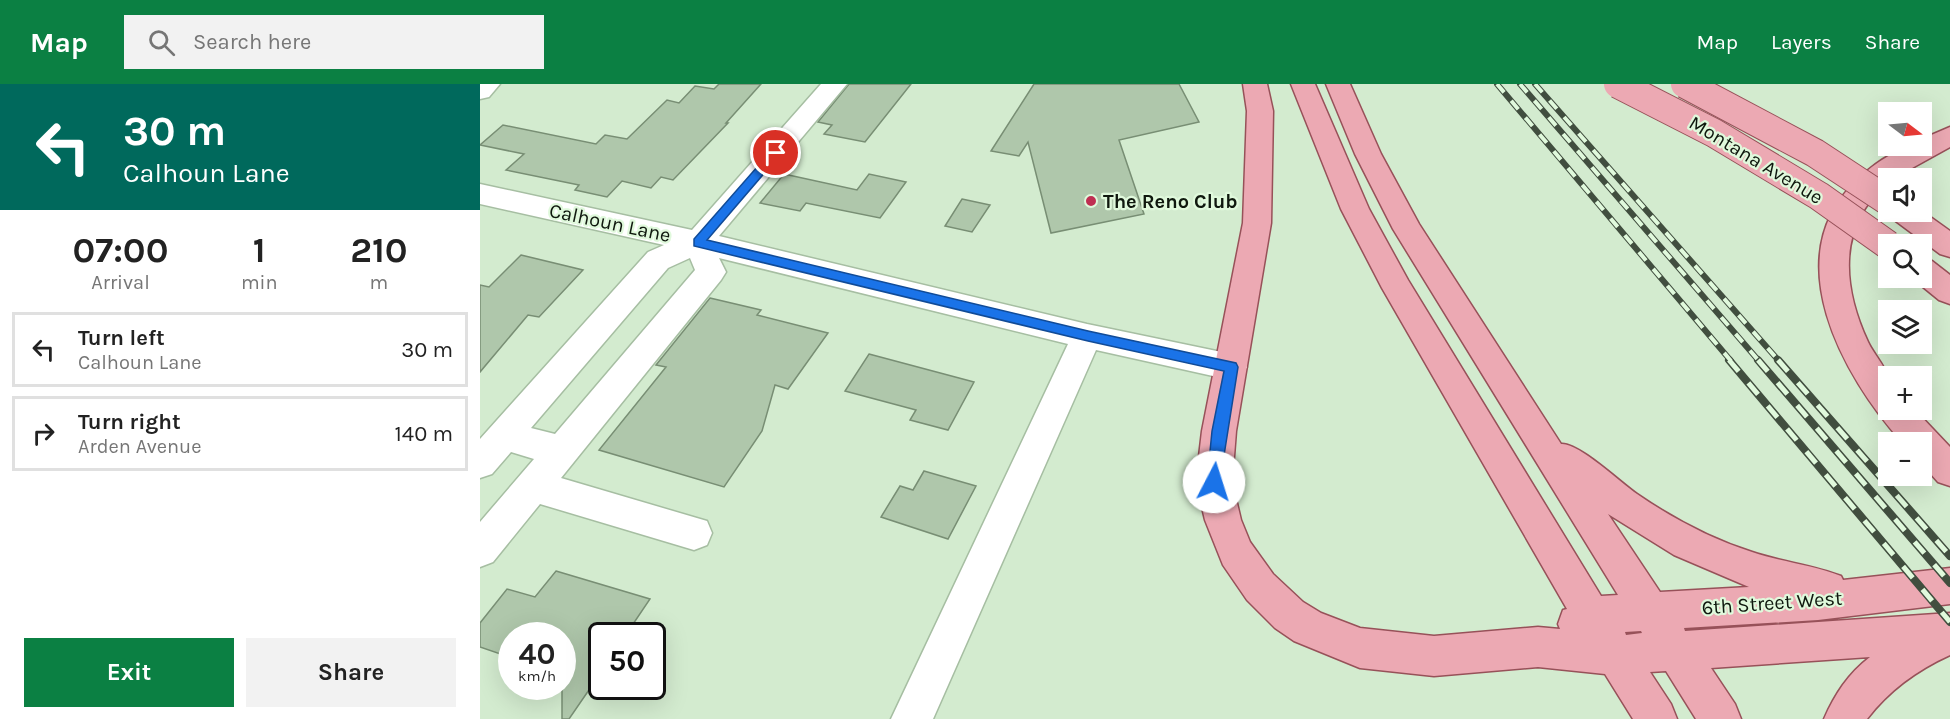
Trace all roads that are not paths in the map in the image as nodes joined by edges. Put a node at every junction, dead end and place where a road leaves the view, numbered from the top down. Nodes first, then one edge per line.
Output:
1 (488, 84) edge
2 (835, 84) edge
3 (1255, 84) edge
4 (1303, 84) edge
5 (1338, 84) edge
6 (1618, 84) edge
7 (1684, 84) edge
8 (480, 91) edge
9 (1950, 136) edge
10 (480, 194) edge
11 (1878, 194) edge
12 (1917, 222) edge
13 (1878, 238) edge
14 (698, 243) junction
15 (1950, 246) edge
16 (1932, 277) edge
17 (1950, 292) edge
18 (1088, 336) junction
19 (1231, 367) junction
20 (1878, 387) edge
21 (1903, 420) edge
22 (1533, 430) junction
23 (504, 435) junction
24 (562, 451) junction
25 (480, 463) edge
26 (1950, 471) edge
27 (533, 486) junction
28 (694, 533) dead end
29 (480, 550) edge
30 (1950, 586) edge
31 (1865, 596) junction
32 (1651, 611) junction
33 (1593, 615) junction
34 (1950, 634) edge
35 (1538, 647) junction
36 (1677, 651) junction
37 (1617, 655) junction
38 (912, 719) edge
39 (1656, 719) edge
40 (1720, 719) edge
41 (1845, 719) edge

1 - 8 street
2 - 14 street
3 - 19 main road
4 - 33 main road
5 - 22 main road
6 - 13 main road, Montana Avenue, bridge
7 - 11 main road, Montana Avenue, bridge
9 - 20 main road
10 - 14 street, Calhoun Lane
12 - 15 main road
14 - 18 street, Calhoun Lane
14 - 23 street
14 - 24 street
16 - 17 main road
18 - 19 street, Calhoun Lane
18 - 38 street
19 - 35 main road
21 - 26 main road
22 - 31 main road
22 - 32 main road
23 - 24 street
23 - 25 street
24 - 27 street
27 - 28 street
27 - 29 street
30 - 31 main road, 6th Street West
31 - 32 main road, 6th Street West
32 - 33 main road, 6th Street West
32 - 36 main road
33 - 35 main road
33 - 37 main road
34 - 36 main road, 6th Street West
34 - 41 main road
35 - 37 main road, 6th Street West
36 - 37 main road, 6th Street West
36 - 40 main road
37 - 39 main road

